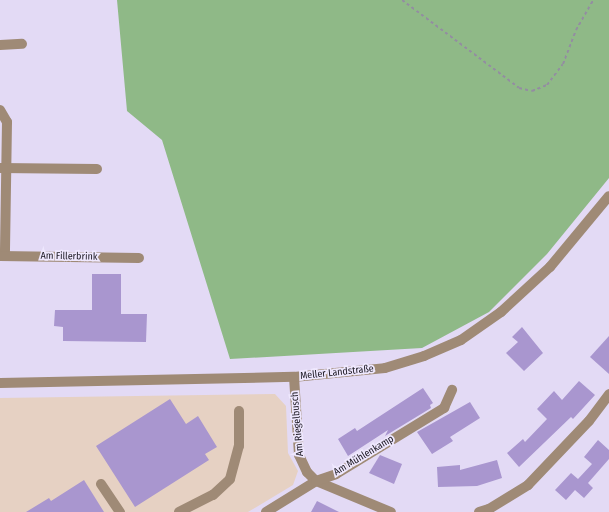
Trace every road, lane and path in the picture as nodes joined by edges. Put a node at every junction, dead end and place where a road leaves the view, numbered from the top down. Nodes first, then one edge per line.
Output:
1 (402, 0) edge
2 (593, 0) edge
3 (22, 44) dead end
4 (0, 45) edge
5 (0, 110) edge
6 (4, 168) edge
7 (97, 168) dead end
8 (609, 196) edge
9 (2, 256) edge
10 (138, 258) dead end
11 (294, 377) junction
12 (0, 383) edge
13 (452, 390) dead end
14 (609, 394) edge
15 (239, 411) dead end
16 (316, 481) junction
17 (101, 484) dead end
18 (120, 512) edge
19 (179, 512) edge
20 (266, 512) edge
21 (391, 512) edge
22 (479, 512) edge

1 - 2 path
3 - 4 street
5 - 6 street
6 - 7 street
6 - 9 street
8 - 11 street, Meller Landstraße
9 - 10 street, Am Fillerbrink
11 - 12 street, Meller Landstraße
11 - 16 street, Am Riegelbusch
13 - 16 street, Am Mühlenkamp
14 - 22 street
15 - 19 street
16 - 20 street, Am Mühlenkamp
16 - 21 street, Am Riegelbusch
17 - 18 street

